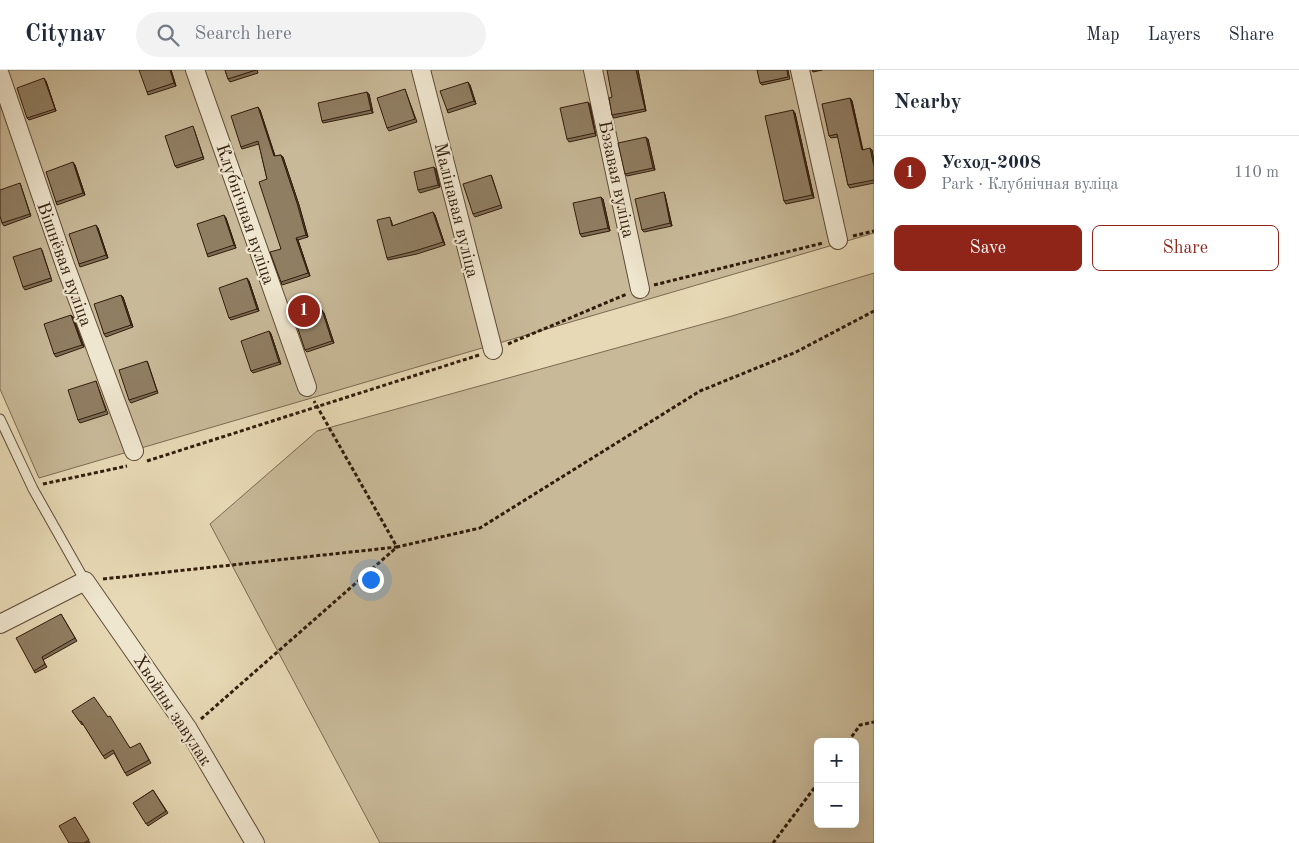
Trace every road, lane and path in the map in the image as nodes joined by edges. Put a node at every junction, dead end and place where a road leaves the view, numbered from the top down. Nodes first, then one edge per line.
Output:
1 (195, 70) edge
2 (421, 70) edge
3 (594, 70) edge
4 (800, 70) edge
5 (0, 76) edge
6 (874, 230) edge
7 (838, 240) junction
8 (640, 289) junction
9 (874, 311) edge
10 (493, 350) junction
11 (307, 387) joint
12 (318, 408) junction
13 (0, 419) edge
14 (136, 458) junction
15 (42, 484) dead end
16 (397, 547) junction
17 (85, 581) junction
18 (0, 624) edge
19 (874, 722) edge
20 (188, 729) junction
21 (851, 738) edge
22 (814, 788) edge
23 (255, 843) edge
24 (773, 843) edge

1 - 11 street, Клубнічная вуліца
2 - 10 street, Малінавая вуліца
3 - 8 street, Бэзавая вуліца
4 - 7 street
5 - 14 street, Вішнёвая вуліца
6 - 7 path
7 - 8 path
8 - 10 path
9 - 16 path
10 - 12 path
11 - 12 path
12 - 14 path
12 - 16 path
13 - 17 lane
14 - 15 path
16 - 17 path
16 - 20 path
17 - 18 street
17 - 20 street, Хвойны завулак
19 - 21 path
20 - 23 street, Хвойны завулак
22 - 24 path

